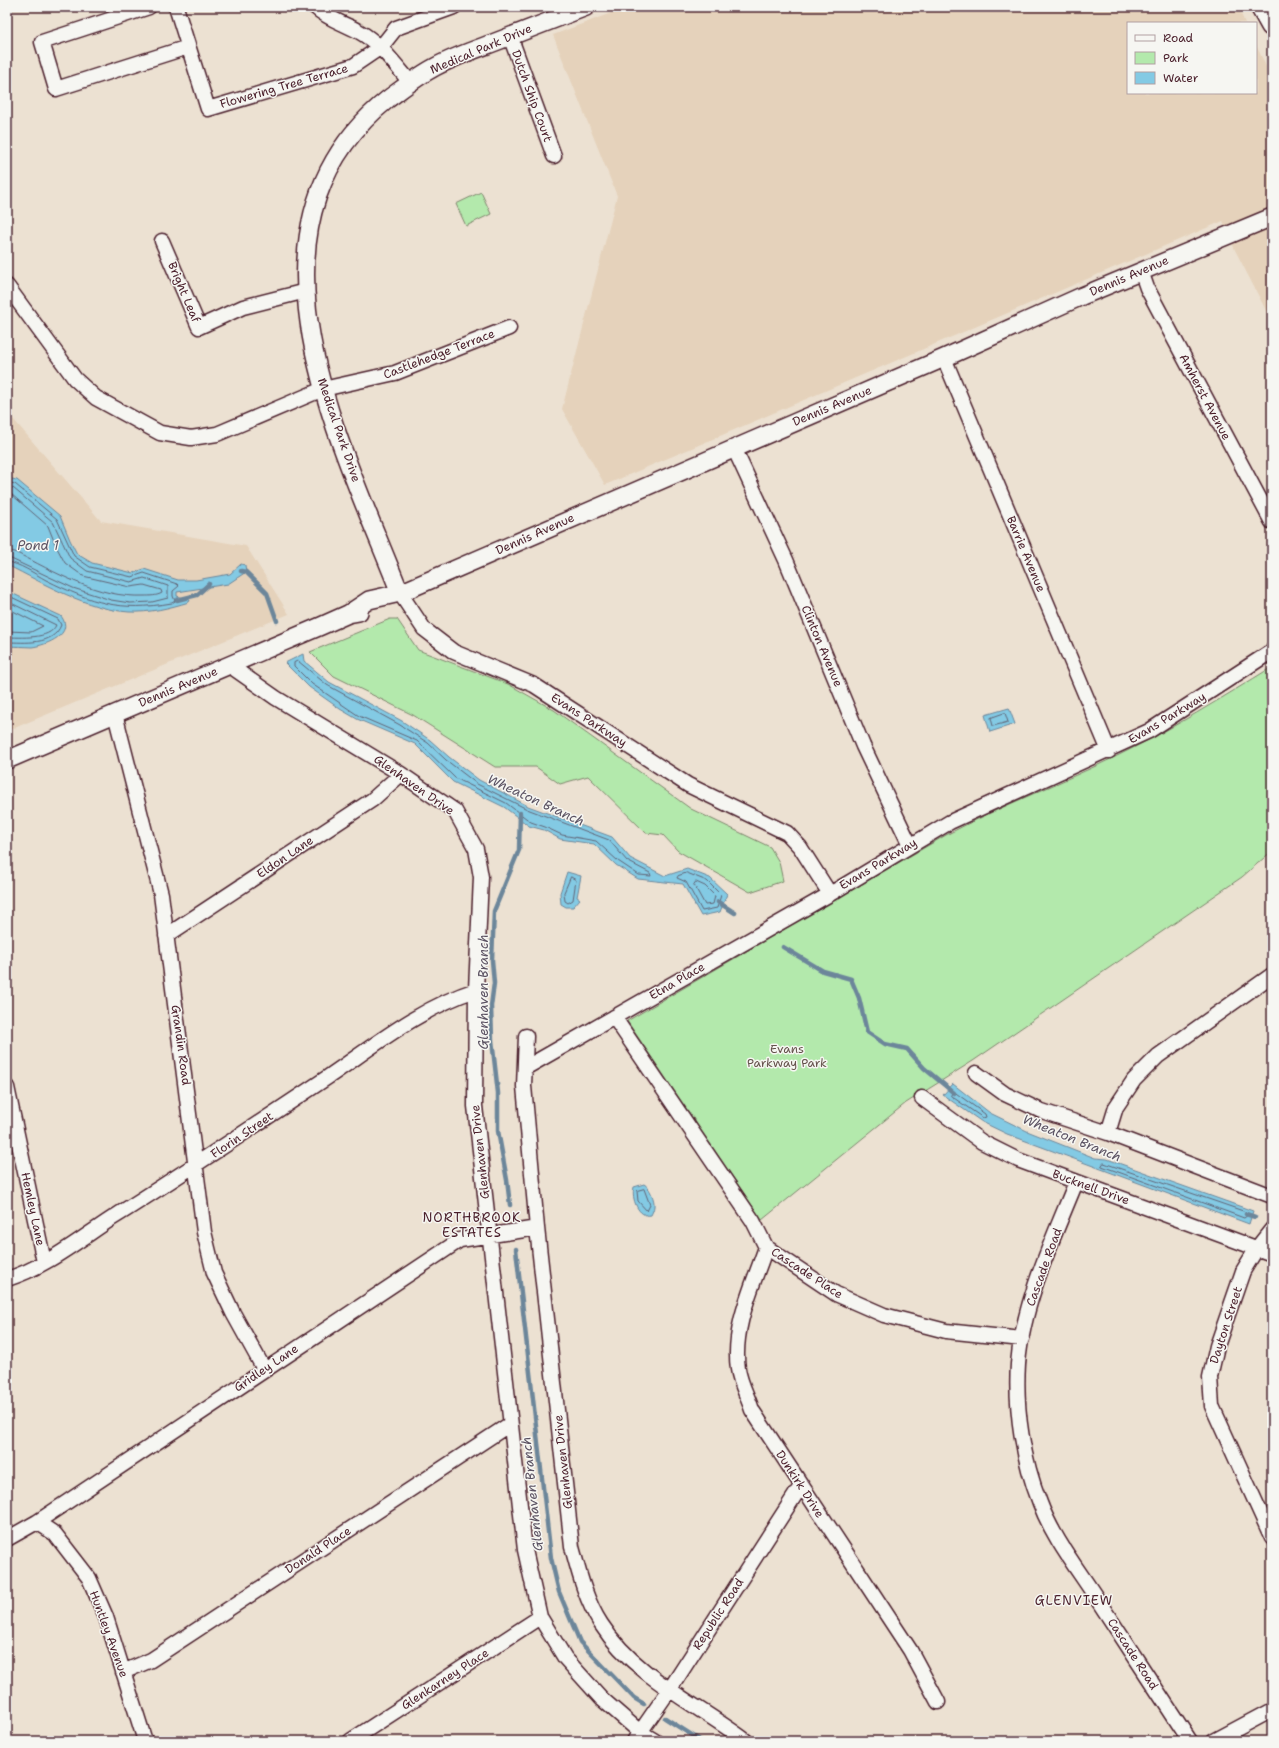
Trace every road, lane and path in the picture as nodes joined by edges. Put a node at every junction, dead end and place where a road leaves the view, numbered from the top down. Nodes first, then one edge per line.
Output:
1 (149, 7) edge
2 (176, 7) edge
3 (316, 7) edge
4 (454, 7) edge
5 (586, 7) edge
6 (1262, 7) edge
7 (1272, 25) edge
8 (510, 36) junction
9 (188, 47) junction
10 (381, 47) junction
11 (410, 82) junction
12 (554, 156) dead end
13 (1272, 217) edge
14 (162, 241) dead end
15 (1140, 271) junction
16 (7, 286) edge
17 (306, 291) junction
18 (509, 328) dead end
19 (944, 358) junction
20 (323, 389) junction
21 (734, 448) junction
22 (1272, 522) edge
23 (397, 594) junction
24 (1272, 651) edge
25 (229, 665) junction
26 (115, 714) junction
27 (1109, 751) junction
28 (7, 760) edge
29 (401, 774) junction
30 (910, 845) junction
31 (830, 894) junction
32 (166, 936) junction
33 (1272, 975) edge
34 (476, 990) junction
35 (614, 1017) junction
36 (526, 1036) dead end
37 (525, 1068) junction
38 (976, 1073) dead end
39 (7, 1087) edge
40 (922, 1098) dead end
41 (1108, 1134) junction
42 (197, 1165) junction
43 (1076, 1182) junction
44 (1272, 1196) edge
45 (537, 1228) junction
46 (1272, 1229) edge
47 (490, 1236) junction
48 (766, 1247) junction
49 (1257, 1248) junction
50 (1272, 1254) edge
51 (44, 1262) junction
52 (7, 1279) edge
53 (1022, 1339) junction
54 (264, 1369) junction
55 (510, 1424) junction
56 (801, 1486) junction
57 (37, 1522) junction
58 (1272, 1538) edge
59 (7, 1539) edge
60 (540, 1617) junction
61 (124, 1672) junction
62 (670, 1689) junction
63 (938, 1702) dead end
64 (1272, 1710) edge
65 (637, 1736) edge
66 (145, 1741) edge
67 (350, 1741) edge
68 (655, 1741) edge
69 (746, 1741) edge
70 (1190, 1741) edge
71 (1214, 1741) edge

1 - 9 street
2 - 9 street, Flowering Tree Terrace
3 - 10 street
4 - 10 street, Flowering Tree Terrace
5 - 8 street, Medical Park Drive
6 - 7 main road
8 - 11 street, Medical Park Drive
8 - 12 street, Dutch Ship Court
9 - 10 street, Flowering Tree Terrace
10 - 11 street
11 - 17 street, Medical Park Drive
13 - 15 street, Dennis Avenue
14 - 17 street, Bright Leaf
15 - 19 street, Dennis Avenue
15 - 22 street, Amherst Avenue
16 - 20 street, Castlehedge Terrace
17 - 20 street, Medical Park Drive
18 - 20 street, Castlehedge Terrace
19 - 21 street, Dennis Avenue
19 - 27 street, Barrie Avenue
20 - 23 street, Medical Park Drive
21 - 23 street, Dennis Avenue
21 - 30 street, Clinton Avenue
23 - 25 street, Dennis Avenue
23 - 31 street, Evans Parkway
24 - 27 street, Evans Parkway
25 - 26 street, Dennis Avenue
25 - 29 street, Glenhaven Drive
26 - 28 street, Dennis Avenue
26 - 32 street, Grandin Road
27 - 30 street, Evans Parkway
29 - 32 street, Eldon Lane
29 - 34 street, Glenhaven Drive
30 - 31 street, Evans Parkway
31 - 35 street, Etna Place
32 - 42 street, Grandin Road
33 - 41 street
34 - 42 street, Florin Street
34 - 47 street, Glenhaven Drive
35 - 37 street, Etna Place
35 - 48 street, Cascade Place
36 - 37 street, Glenhaven Drive
37 - 45 street, Glenhaven Drive
38 - 41 street
39 - 51 street, Hemley Lane
40 - 43 street, Bucknell Drive
41 - 44 street
42 - 51 street, Florin Street
42 - 54 street, Grandin Road
43 - 49 street, Bucknell Drive
43 - 53 street, Cascade Road
45 - 47 street, Gridley Lane
45 - 62 street, Glenhaven Drive
46 - 49 street, Dayton Street
47 - 54 street, Gridley Lane
47 - 55 street, Glenhaven Drive
48 - 53 street, Cascade Place
48 - 56 street, Dunkirk Drive
49 - 50 street, Bucknell Drive
49 - 58 street, Dayton Street
51 - 52 street, Florin Street
53 - 70 street, Cascade Road
54 - 57 street, Gridley Lane
55 - 60 street, Glenhaven Drive
55 - 61 street, Donald Place
56 - 62 street, Republic Road
56 - 63 street, Dunkirk Drive
57 - 59 street, Gridley Lane
57 - 61 street, Huntley Avenue
60 - 65 street, Glenhaven Drive
60 - 67 street, Glenkarney Place
61 - 66 street, Huntley Avenue
62 - 65 street, Republic Road
62 - 69 street, Glenhaven Drive
64 - 71 street
65 - 68 street, Glenhaven Drive

